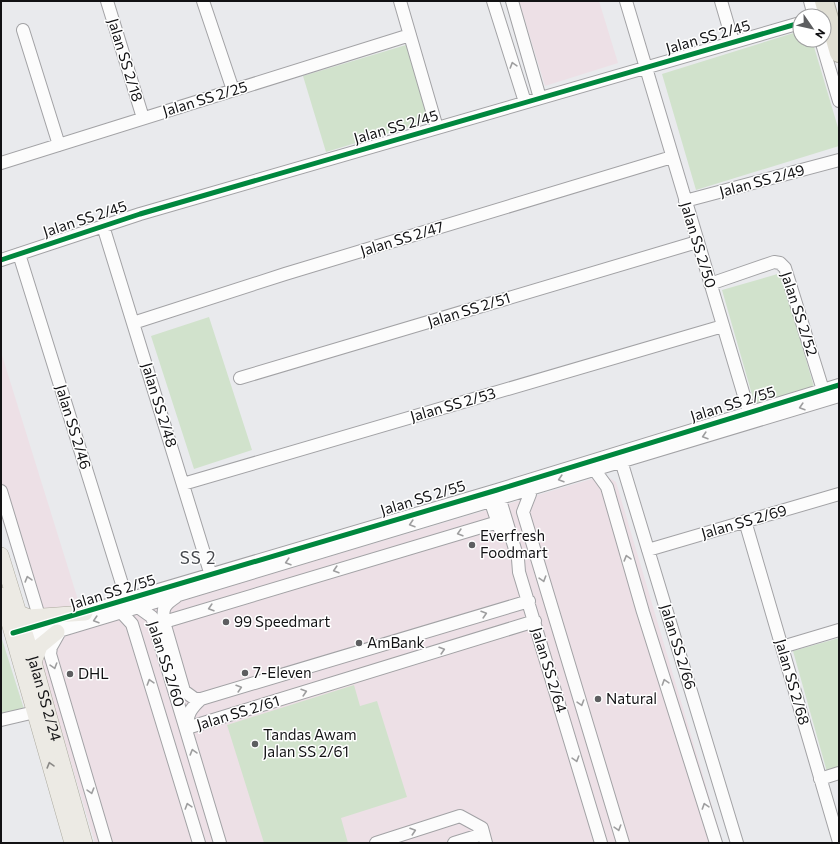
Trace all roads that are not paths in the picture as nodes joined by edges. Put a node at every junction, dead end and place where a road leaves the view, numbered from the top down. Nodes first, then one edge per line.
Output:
1 (107, 1) edge
2 (400, 1) edge
3 (493, 1) edge
4 (512, 1) edge
5 (626, 1) edge
6 (721, 1) edge
7 (824, 1) edge
8 (207, 2) edge
9 (792, 24) edge
10 (23, 30) dead end
11 (410, 35) junction
12 (733, 42) junction
13 (823, 48) edge
14 (839, 53) edge
15 (645, 68) junction
16 (233, 90) junction
17 (540, 98) junction
18 (839, 101) edge
19 (525, 102) junction
20 (143, 118) junction
21 (437, 128) junction
22 (59, 145) junction
23 (672, 157) junction
24 (839, 160) edge
25 (1, 163) edge
26 (685, 201) junction
27 (103, 226) junction
28 (697, 242) junction
29 (19, 254) junction
30 (1, 260) edge
31 (710, 284) junction
32 (133, 323) junction
33 (723, 326) junction
34 (240, 378) dead end
35 (839, 385) edge
36 (823, 390) junction
37 (839, 396) edge
38 (750, 417) junction
39 (620, 456) junction
40 (594, 469) junction
41 (183, 484) junction
42 (529, 488) junction
43 (1, 491) edge
44 (839, 494) edge
45 (493, 495) junction
46 (745, 521) junction
47 (498, 522) junction
48 (648, 550) junction
49 (1, 556) edge
50 (519, 572) junction
51 (213, 579) junction
52 (180, 594) junction
53 (1, 595) edge
54 (127, 600) junction
55 (529, 601) junction
56 (138, 607) junction
57 (121, 612) junction
58 (19, 613) junction
59 (85, 613) junction
60 (39, 616) junction
61 (535, 621) junction
62 (164, 622) junction
63 (839, 630) edge
64 (59, 631) junction
65 (21, 637) junction
66 (782, 647) junction
67 (34, 662) junction
68 (202, 699) junction
69 (35, 712) junction
70 (1, 720) edge
71 (187, 728) junction
72 (839, 773) edge
73 (820, 779) junction
74 (484, 835) edge
75 (839, 842) edge
76 (72, 843) edge
77 (86, 843) edge
78 (106, 843) edge
79 (199, 843) edge
80 (220, 843) edge
81 (376, 843) edge
82 (454, 843) edge
83 (602, 843) edge
84 (623, 843) edge
85 (716, 843) edge
86 (737, 843) edge

1 - 20 street, Jalan SS 2/18
2 - 11 street
19 -> 3 street
4 - 17 street
5 - 15 street, Jalan SS 2/50
6 - 12 street
7 - 14 highway
8 - 16 street
9 - 12 street, Jalan SS 2/45
10 - 22 street
11 - 16 street, Jalan SS 2/25
11 - 21 street
12 - 15 street, Jalan SS 2/45
13 - 18 street
15 - 17 street, Jalan SS 2/45
15 - 23 street, Jalan SS 2/50
16 - 20 street, Jalan SS 2/25
17 - 19 street, Jalan SS 2/45
19 - 21 street, Jalan SS 2/45
20 - 22 street, Jalan SS 2/25
21 - 27 street, Jalan SS 2/45
22 - 25 street, Jalan SS 2/25
23 - 26 street, Jalan SS 2/50
23 - 32 street, Jalan SS 2/47
24 - 26 street, Jalan SS 2/49
26 - 28 street, Jalan SS 2/50
27 - 29 street, Jalan SS 2/45
27 - 32 street, Jalan SS 2/48
28 - 31 street, Jalan SS 2/50
28 - 34 street, Jalan SS 2/51
29 - 30 street, Jalan SS 2/45
29 - 54 street, Jalan SS 2/46
31 - 33 street, Jalan SS 2/50
31 - 36 street, Jalan SS 2/52
32 - 41 street, Jalan SS 2/48
33 - 38 street, Jalan SS 2/50
33 - 41 street, Jalan SS 2/53
35 - 36 street, Jalan SS 2/55
36 - 38 street, Jalan SS 2/55
37 -> 38 street, Jalan SS 2/55
38 - 39 street, Jalan SS 2/55
39 - 40 street, Jalan SS 2/55
39 - 45 street, Jalan SS 2/55
39 - 48 street, Jalan SS 2/66
40 -> 42 street, Jalan SS 2/55
85 -> 40 street
41 - 51 street, Jalan SS 2/48
42 - 45 street, Jalan SS 2/55
42 -> 84 street
60 -> 43 street
44 - 46 street, Jalan SS 2/69
45 - 47 street
45 - 50 street, Jalan SS 2/64
45 - 51 street, Jalan SS 2/55
46 - 48 street, Jalan SS 2/69
46 - 66 street, Jalan SS 2/68
47 - 50 street
47 -> 62 street
48 - 86 street, Jalan SS 2/66
49 - 58 main road, Jalan SS 2/24
50 - 55 street, Jalan SS 2/64
51 - 52 street, Jalan SS 2/55
51 - 54 street, Jalan SS 2/55
52 - 56 street, Jalan SS 2/55
52 - 62 street, Jalan SS 2/60
53 - 65 main road, Jalan SS 2/24
54 - 59 street, Jalan SS 2/55
55 - 61 street, Jalan SS 2/64
68 -> 55 street, Jalan SS 2/61
56 - 57 street, Jalan SS 2/55
56 - 71 street, Jalan SS 2/60
57 -> 64 street, Jalan SS 2/55
79 -> 57 street
58 - 60 main road
58 - 65 main road, Jalan SS 2/24
59 - 60 main road
59 - 65 street, Jalan SS 2/55
71 -> 61 street, Jalan SS 2/61
61 -> 83 street, Jalan SS 2/64
62 - 68 street, Jalan SS 2/60
63 - 66 street
64 - 65 street, Jalan SS 2/55
64 - 67 main road
64 -> 78 street
65 - 67 main road, Jalan SS 2/24
65 - 69 main road, Jalan SS 2/24
66 - 73 street, Jalan SS 2/68
67 - 77 main road, Jalan SS 2/24
68 - 71 street, Jalan SS 2/61
69 - 70 street
76 -> 69 main road, Jalan SS 2/24
80 -> 71 street, Jalan SS 2/60
72 - 73 street
73 - 75 street, Jalan SS 2/68
81 -> 74 street
74 - 82 street

